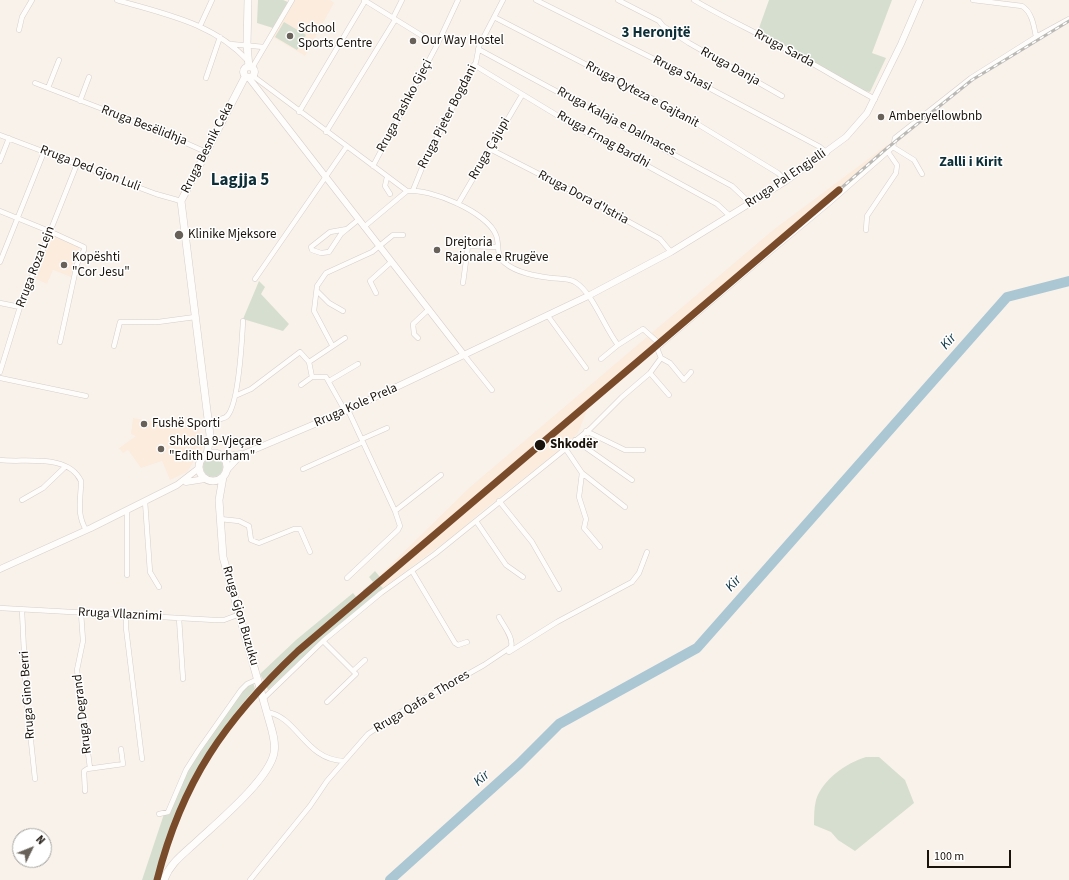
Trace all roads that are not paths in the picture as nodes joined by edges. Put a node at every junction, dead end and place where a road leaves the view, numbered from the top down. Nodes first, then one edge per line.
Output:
1 (32, 0) edge
2 (117, 0) edge
3 (212, 0) edge
4 (248, 0) edge
5 (291, 0) edge
6 (402, 0) edge
7 (458, 0) edge
8 (503, 0) edge
9 (536, 0) edge
10 (618, 0) edge
11 (694, 0) edge
12 (920, 0) edge
13 (973, 0) edge
14 (364, 1) edge
15 (494, 17) junction
16 (394, 19) junction
17 (1069, 19) edge
18 (200, 26) junction
19 (18, 30) dead end
20 (220, 37) junction
21 (1036, 37) junction
22 (230, 44) junction
23 (437, 45) junction
24 (247, 46) junction
25 (264, 47) junction
26 (478, 49) junction
27 (59, 60) dead end
28 (250, 65) junction
29 (474, 66) junction
30 (89, 76) dead end
31 (249, 77) junction
32 (206, 78) dead end
33 (35, 83) dead end
34 (48, 88) junction
35 (522, 94) junction
36 (782, 96) dead end
37 (874, 99) junction
38 (80, 101) junction
39 (300, 112) junction
40 (326, 132) junction
41 (0, 135) edge
42 (9, 138) junction
43 (347, 146) junction
44 (893, 147) junction
45 (490, 149) junction
46 (44, 152) junction
47 (206, 152) junction
48 (888, 152) junction
49 (826, 153) junction
50 (0, 161) edge
51 (77, 164) junction
52 (373, 166) junction
53 (922, 174) dead end
54 (388, 177) junction
55 (326, 178) junction
56 (786, 181) junction
57 (413, 190) junction
58 (407, 191) junction
59 (390, 194) dead end
60 (181, 201) junction
61 (750, 203) junction
62 (458, 204) junction
63 (0, 211) edge
64 (730, 216) junction
65 (17, 218) junction
66 (358, 220) junction
67 (364, 227) junction
68 (347, 229) junction
69 (866, 230) dead end
70 (49, 231) junction
71 (402, 235) dead end
72 (379, 246) junction
73 (498, 247) junction
74 (671, 252) junction
75 (0, 262) edge
76 (391, 262) junction
77 (255, 279) dead end
78 (463, 282) dead end
79 (318, 291) junction
80 (376, 293) dead end
81 (588, 296) junction
82 (0, 303) edge
83 (20, 307) junction
84 (428, 310) junction
85 (343, 312) dead end
86 (548, 316) junction
87 (195, 317) junction
88 (244, 321) dead end
89 (345, 338) dead end
90 (418, 338) dead end
91 (60, 342) dead end
92 (332, 345) junction
93 (618, 345) junction
94 (661, 345) junction
95 (114, 346) dead end
96 (464, 356) junction
97 (661, 358) junction
98 (601, 359) dead end
99 (309, 362) junction
100 (358, 364) dead end
101 (586, 368) dead end
102 (0, 372) edge
103 (691, 372) dead end
104 (650, 373) junction
105 (0, 378) edge
106 (312, 378) junction
107 (329, 382) junction
108 (301, 385) dead end
109 (492, 390) dead end
110 (668, 395) dead end
111 (86, 396) dead end
112 (235, 396) junction
113 (347, 411) junction
114 (208, 420) junction
115 (387, 428) dead end
116 (586, 431) junction
117 (210, 435) junction
118 (362, 440) junction
119 (575, 440) junction
120 (565, 448) junction
121 (643, 450) dead end
122 (246, 453) junction
123 (208, 455) junction
124 (220, 456) junction
125 (0, 460) edge
126 (65, 467) junction
127 (199, 468) junction
128 (303, 468) dead end
129 (227, 470) junction
130 (582, 473) junction
131 (441, 475) dead end
132 (223, 477) junction
133 (209, 480) junction
134 (632, 480) dead end
135 (182, 483) junction
136 (22, 500) dead end
137 (219, 500) junction
138 (145, 501) junction
139 (499, 502) junction
140 (625, 507) dead end
141 (127, 510) junction
142 (395, 511) junction
143 (220, 519) junction
144 (476, 521) junction
145 (86, 530) junction
146 (600, 547) dead end
147 (310, 552) dead end
148 (647, 552) dead end
149 (0, 569) edge
150 (412, 571) junction
151 (127, 575) dead end
152 (523, 577) dead end
153 (347, 578) dead end
154 (158, 587) dead end
155 (559, 589) dead end
156 (0, 608) edge
157 (22, 610) junction
158 (81, 613) junction
159 (240, 614) junction
160 (126, 615) junction
161 (499, 617) dead end
162 (178, 618) junction
163 (323, 641) junction
164 (467, 642) dead end
165 (507, 651) junction
166 (365, 660) dead end
167 (354, 670) junction
168 (183, 679) dead end
169 (258, 679) junction
170 (264, 699) junction
171 (327, 702) dead end
172 (267, 712) junction
173 (121, 749) dead end
174 (142, 759) dead end
175 (344, 761) junction
176 (90, 768) junction
177 (35, 780) dead end
178 (85, 791) dead end
179 (159, 814) dead end
180 (164, 880) edge
181 (250, 880) edge

1 - 19 street
2 - 18 street
3 - 18 street
4 - 24 main road
5 - 25 street
6 - 16 street
7 - 23 street, Rruga Pashko Gjeçi
8 - 15 street, Rruga Pjeter Bogdani
9 - 49 street, Rruga Shasi
10 - 36 street, Rruga Danja
11 - 37 street, Rruga Sarda
12 - 37 main road, Rruga Pal Engjelli
13 - 21 street
14 - 16 street
14 - 39 street
15 - 26 street, Rruga Pjeter Bogdani
15 - 56 street, Rruga Qyteza e Gajtanit
16 - 23 street
16 - 40 street
17 - 21 street
18 - 20 street
20 - 22 street
20 - 32 street
21 - 44 street
22 - 24 street
22 - 28 street
23 - 52 street, Rruga Pashko Gjeçi
24 - 25 street
24 - 28 main road
25 - 28 street
26 - 29 street, Rruga Pjeter Bogdani
26 - 61 street, Rruga Kalaja e Dalmaces
27 - 34 street
28 - 31 main road
29 - 35 street, Rruga Frnag Bardhi
29 - 57 street, Rruga Pjeter Bogdani
30 - 38 street
31 - 39 street
31 - 47 main road, Rruga Besnik Ceka
31 - 55 main road
33 - 34 street, Rruga Besëlidhja
34 - 38 street, Rruga Besëlidhja
35 - 45 street, Rruga Çajupi
35 - 64 street, Rruga Frnag Bardhi
37 - 49 main road, Rruga Pal Engjelli
38 - 47 street, Rruga Besëlidhja
39 - 40 street
40 - 43 street
41 - 42 street, Rruga Ded Gjon Luli
42 - 46 street, Rruga Ded Gjon Luli
42 - 50 street
43 - 52 street
43 - 55 street
44 - 48 street
44 - 53 street
45 - 62 street, Rruga Çajupi
45 - 74 street, Rruga Dora d'Istria
46 - 51 street, Rruga Ded Gjon Luli
46 - 65 street
47 - 60 main road, Rruga Besnik Ceka
48 - 69 street
48 - 94 street
49 - 56 main road, Rruga Pal Engjelli
51 - 60 street, Rruga Ded Gjon Luli
51 - 70 street, Rruga Roza Lejn
52 - 54 street
54 - 58 street
54 - 59 street
55 - 66 main road
55 - 77 street
56 - 61 main road, Rruga Pal Engjelli
57 - 58 street
57 - 62 street
58 - 67 street
60 - 87 main road, Rruga Besnik Ceka
61 - 64 main road, Rruga Pal Engjelli
62 - 73 street
63 - 65 street
64 - 74 main road, Rruga Pal Engjelli
65 - 70 street
65 - 75 street
66 - 67 main road
66 - 68 street
67 - 72 main road
68 - 68 street
70 - 83 street, Rruga Roza Lejn
70 - 91 street
71 - 72 street
72 - 76 main road
72 - 79 street
73 - 78 street
73 - 81 street
74 - 81 main road, Rruga Pal Engjelli
76 - 80 street
76 - 84 main road
79 - 85 street
79 - 92 street
81 - 86 main road, Rruga Pal Engjelli
81 - 93 street
82 - 83 street
83 - 102 street, Rruga Roza Lejn
84 - 90 street
84 - 96 main road
86 - 96 main road, Rruga Pal Engjelli
86 - 101 street
87 - 95 street
87 - 114 main road, Rruga Besnik Ceka
88 - 112 street
89 - 92 street
92 - 99 street
93 - 94 street
93 - 98 street
94 - 97 street
96 - 109 street
96 - 113 main road, Rruga Kole Prela
97 - 103 street
97 - 104 street
99 - 106 street
99 - 112 street
100 - 107 street
104 - 110 street
104 - 116 street
105 - 111 street
106 - 107 street
106 - 108 street
107 - 113 street
112 - 114 street
113 - 118 street
113 - 122 main road, Rruga Kole Prela
114 - 117 main road, Rruga Besnik Ceka
115 - 118 street
116 - 119 street
116 - 121 street
117 - 123 main road, Rruga Besnik Ceka
117 - 124 main road, Rruga Besnik Ceka
118 - 128 street
118 - 142 street
119 - 120 street
119 - 134 street
120 - 130 street
120 - 139 street
122 - 124 main road, Rruga Kole Prela
122 - 129 main road, Rruga Kole Prela
123 - 124 main road
123 - 127 main road
124 - 129 main road
125 - 126 street
126 - 136 street
126 - 145 street
127 - 133 main road
127 - 135 main road
129 - 132 main road
130 - 140 street
130 - 146 street
131 - 142 street
132 - 133 main road
132 - 137 main road, Rruga Gjon Buzuku
133 - 135 main road
133 - 137 main road, Rruga Gjon Buzuku
135 - 138 main road
137 - 143 main road, Rruga Gjon Buzuku
138 - 141 main road
138 - 154 street
139 - 144 street
139 - 155 street
141 - 145 main road
141 - 151 street
142 - 153 street
143 - 147 street
143 - 159 main road, Rruga Gjon Buzuku
144 - 150 street
144 - 152 street
145 - 149 main road
148 - 165 street, Rruga Qafa e Thores
150 - 163 street
150 - 164 street
156 - 157 street, Rruga Vllaznimi
157 - 158 street, Rruga Vllaznimi
157 - 177 street, Rruga Gino Berri
158 - 160 street, Rruga Vllaznimi
158 - 176 street, Rruga Degrand
159 - 162 street, Rruga Vllaznimi
159 - 169 main road, Rruga Gjon Buzuku
160 - 162 street, Rruga Vllaznimi
160 - 174 street
161 - 165 street
162 - 168 street
163 - 167 street
163 - 170 street
165 - 175 street, Rruga Qafa e Thores
166 - 167 street
167 - 171 street
169 - 170 main road, Rruga Gjon Buzuku
169 - 179 street
170 - 172 main road, Rruga Gjon Buzuku
172 - 175 street
172 - 180 main road, Rruga Gjon Buzuku
173 - 176 street, Rruga Degrand
175 - 181 street, Rruga Qafa e Thores
176 - 178 street, Rruga Degrand

